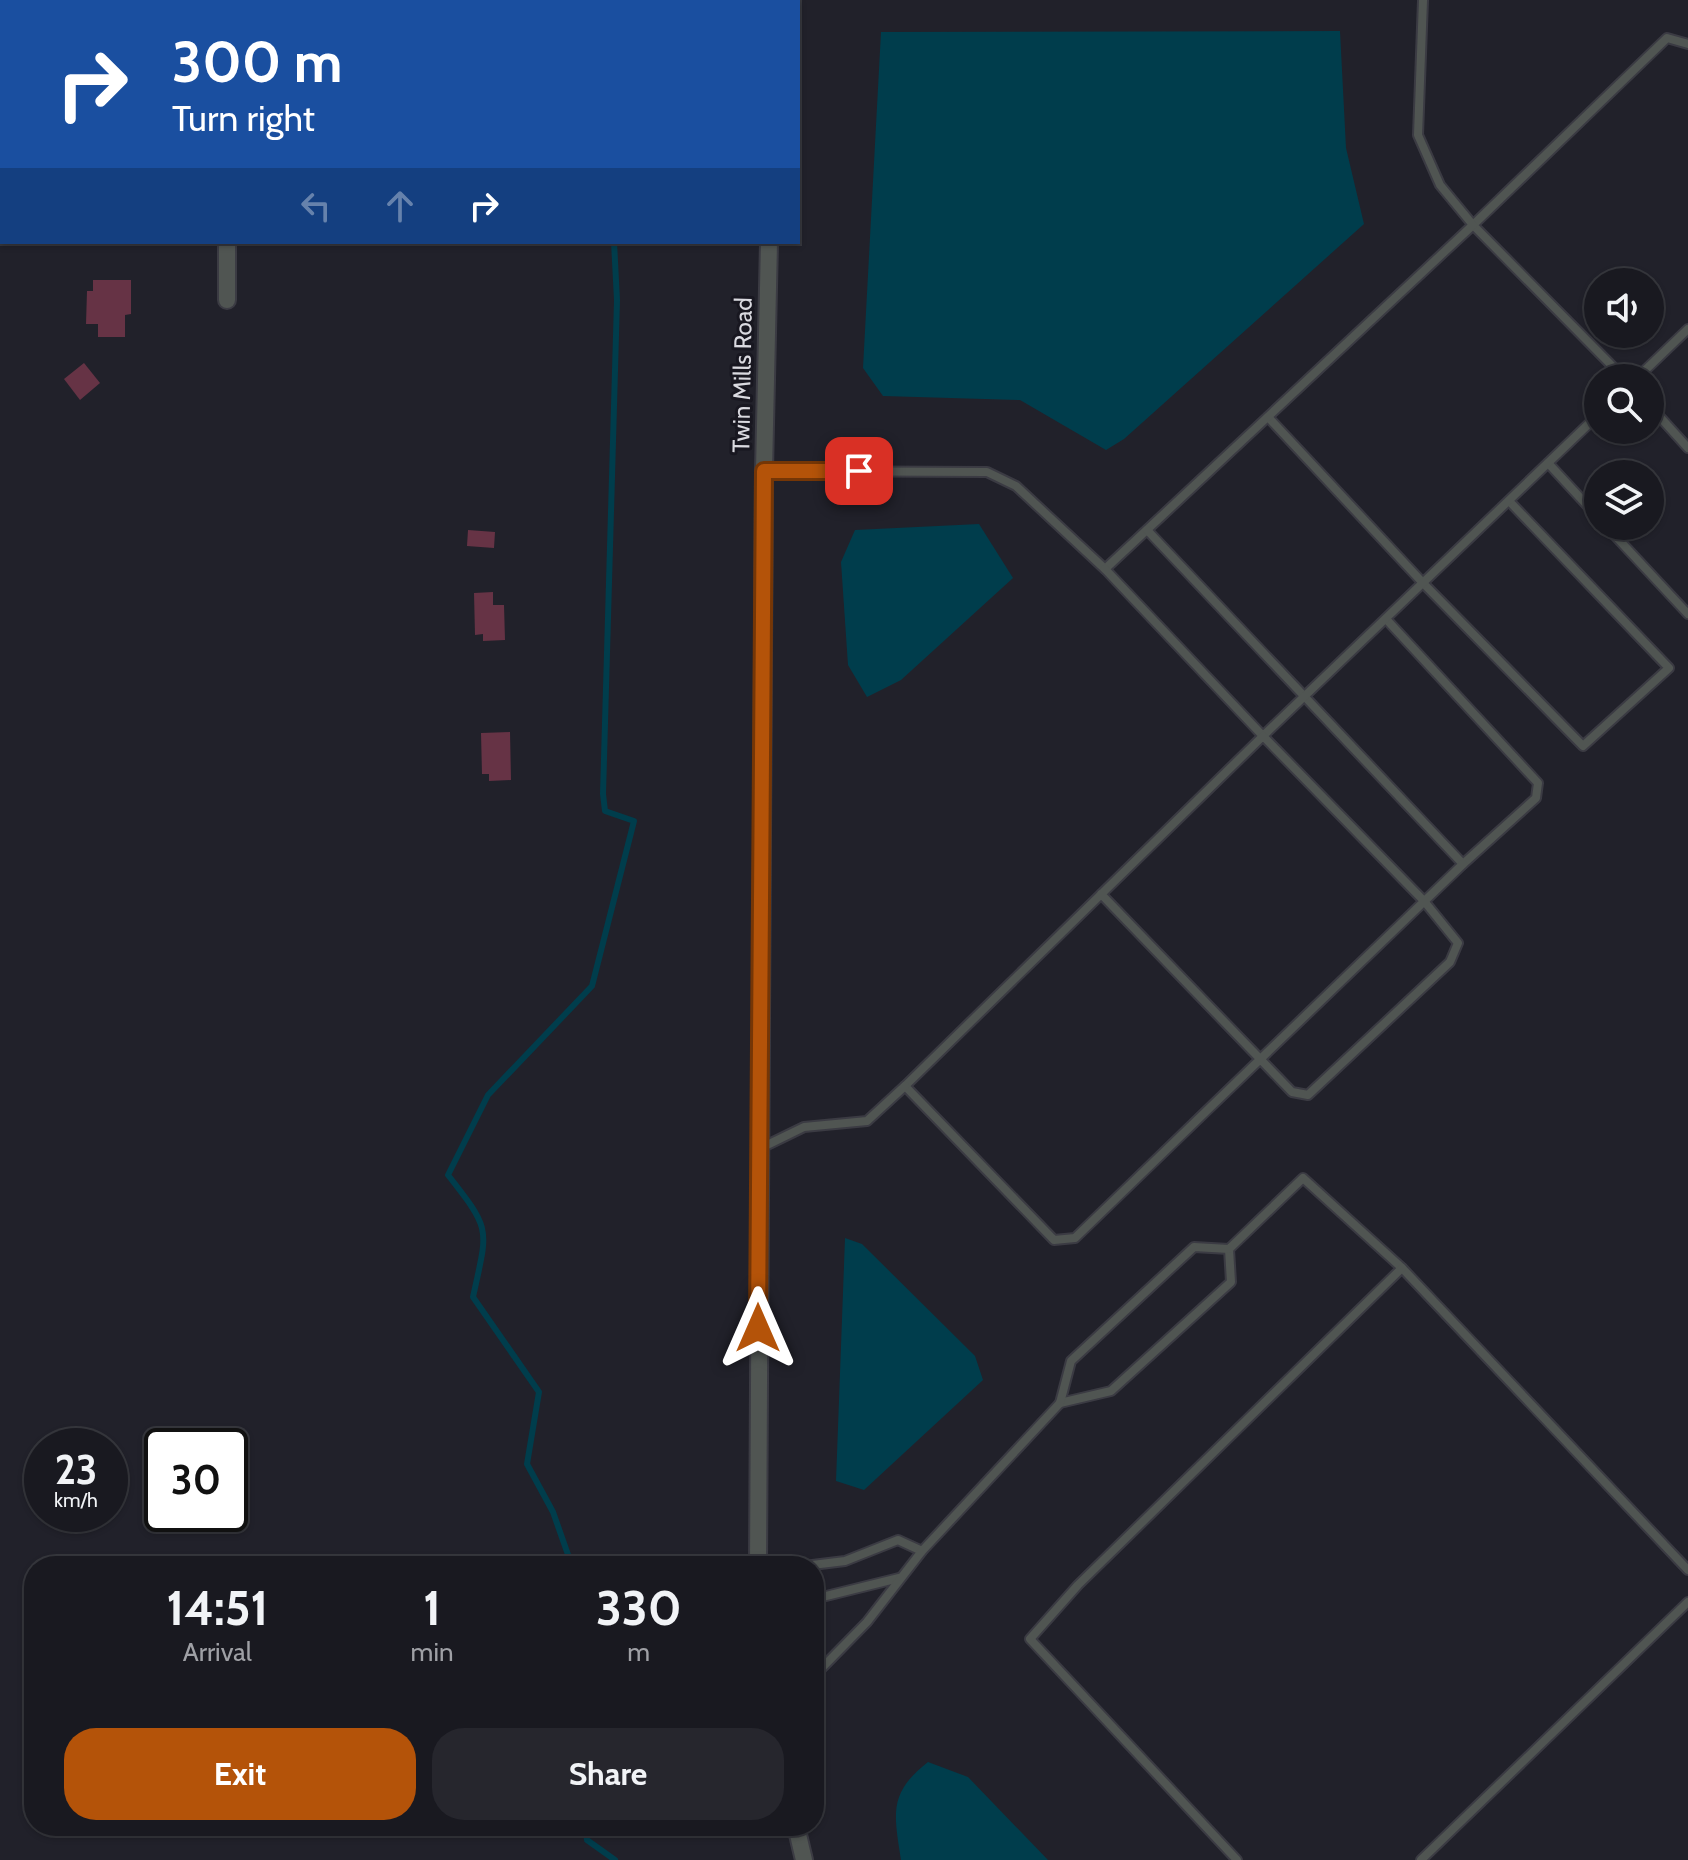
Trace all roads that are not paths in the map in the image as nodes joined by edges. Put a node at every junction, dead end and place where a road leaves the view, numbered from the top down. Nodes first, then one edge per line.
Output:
1 (1423, 0) edge
2 (1688, 44) edge
3 (1473, 225) junction
4 (227, 244) edge
5 (769, 244) edge
6 (227, 300) dead end
7 (1688, 329) edge
8 (1610, 364) edge
9 (1652, 364) edge
10 (1268, 417) junction
11 (1664, 421) edge
12 (1584, 428) edge
13 (1688, 448) edge
14 (1548, 463) junction
15 (764, 471) junction
16 (1509, 501) junction
17 (1584, 502) edge
18 (1147, 530) junction
19 (1619, 540) edge
20 (1105, 569) junction
21 (1423, 583) junction
22 (1688, 614) edge
23 (1386, 619) junction
24 (1307, 695) junction
25 (1263, 736) junction
26 (1463, 864) junction
27 (1101, 894) junction
28 (1424, 901) junction
29 (1260, 1060) junction
30 (905, 1086) junction
31 (758, 1150) junction
32 (1229, 1249) junction
33 (1402, 1268) junction
34 (1060, 1403) junction
35 (922, 1551) junction
36 (758, 1556) edge
37 (824, 1564) edge
38 (1688, 1570) edge
39 (899, 1578) junction
40 (824, 1597) edge
41 (1688, 1602) edge
42 (824, 1666) edge
43 (798, 1836) edge
44 (804, 1860) edge
45 (1237, 1860) edge
46 (1421, 1860) edge

1 - 3 lane
2 - 3 lane
3 - 8 lane
3 - 10 lane
4 - 6 street
5 - 15 street, Twin Mills Road
7 - 9 lane
10 - 18 lane
10 - 21 lane
11 - 13 lane
12 - 14 lane
14 - 16 lane
14 - 17 lane
15 - 20 lane
15 - 31 street, Twin Mills Road
16 - 21 lane
16 - 21 lane
18 - 20 lane
18 - 24 lane
19 - 22 lane
20 - 25 lane
21 - 23 lane
23 - 24 lane
23 - 26 lane
24 - 25 lane
24 - 26 lane
25 - 27 lane
25 - 28 lane
26 - 28 lane
27 - 29 lane
27 - 30 lane
28 - 29 lane
28 - 29 lane
29 - 30 lane
30 - 31 lane
31 - 36 street, Twin Mills Road
32 - 33 lane
32 - 34 lane
32 - 34 lane
33 - 38 lane
33 - 45 lane
34 - 35 lane
35 - 37 lane
35 - 39 lane
39 - 40 lane
39 - 42 lane
41 - 46 lane
43 - 44 street

